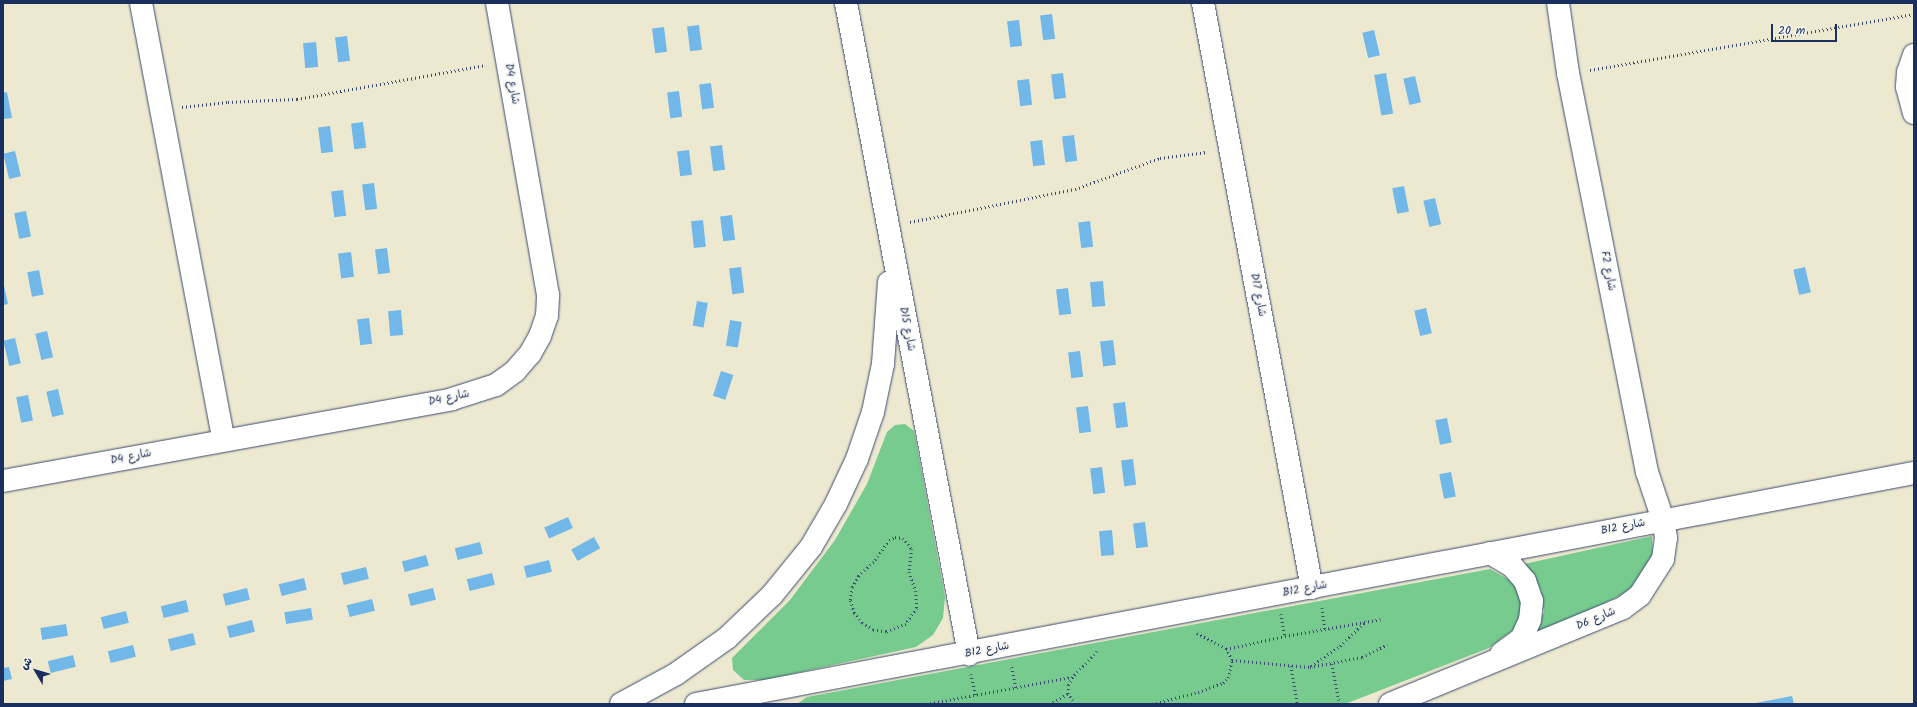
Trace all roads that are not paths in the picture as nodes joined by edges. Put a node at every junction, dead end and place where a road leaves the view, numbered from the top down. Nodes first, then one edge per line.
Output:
1 (141, 3) edge
2 (497, 3) edge
3 (846, 3) edge
4 (1203, 3) edge
5 (1557, 9) edge
6 (1914, 55) edge
7 (1914, 113) edge
8 (889, 233) junction
9 (224, 439) junction
10 (1914, 473) edge
11 (3, 481) edge
12 (1663, 520) junction
13 (1490, 553) junction
14 (1317, 595) junction
15 (970, 662) junction
16 (1474, 671) junction
17 (806, 684) junction
18 (621, 704) edge
19 (696, 704) edge
20 (783, 704) edge
21 (1390, 704) edge

1 - 9 street
2 - 9 street, D4 شارع
3 - 8 street, D15 شارع
4 - 14 street, D17 شارع
5 - 12 street, F2 شارع
6 - 7 street
8 - 15 street, D15 شارع
8 - 18 street
9 - 11 street, D4 شارع
10 - 12 street, B12 شارع
12 - 13 street, B12 شارع
12 - 16 street, D6 شارع
13 - 14 street, B12 شارع
13 - 16 street, D6 شارع
14 - 15 street, B12 شارع
15 - 17 street, B12 شارع
16 - 21 street, D6 شارع
17 - 19 street, B12 شارع
17 - 20 street

